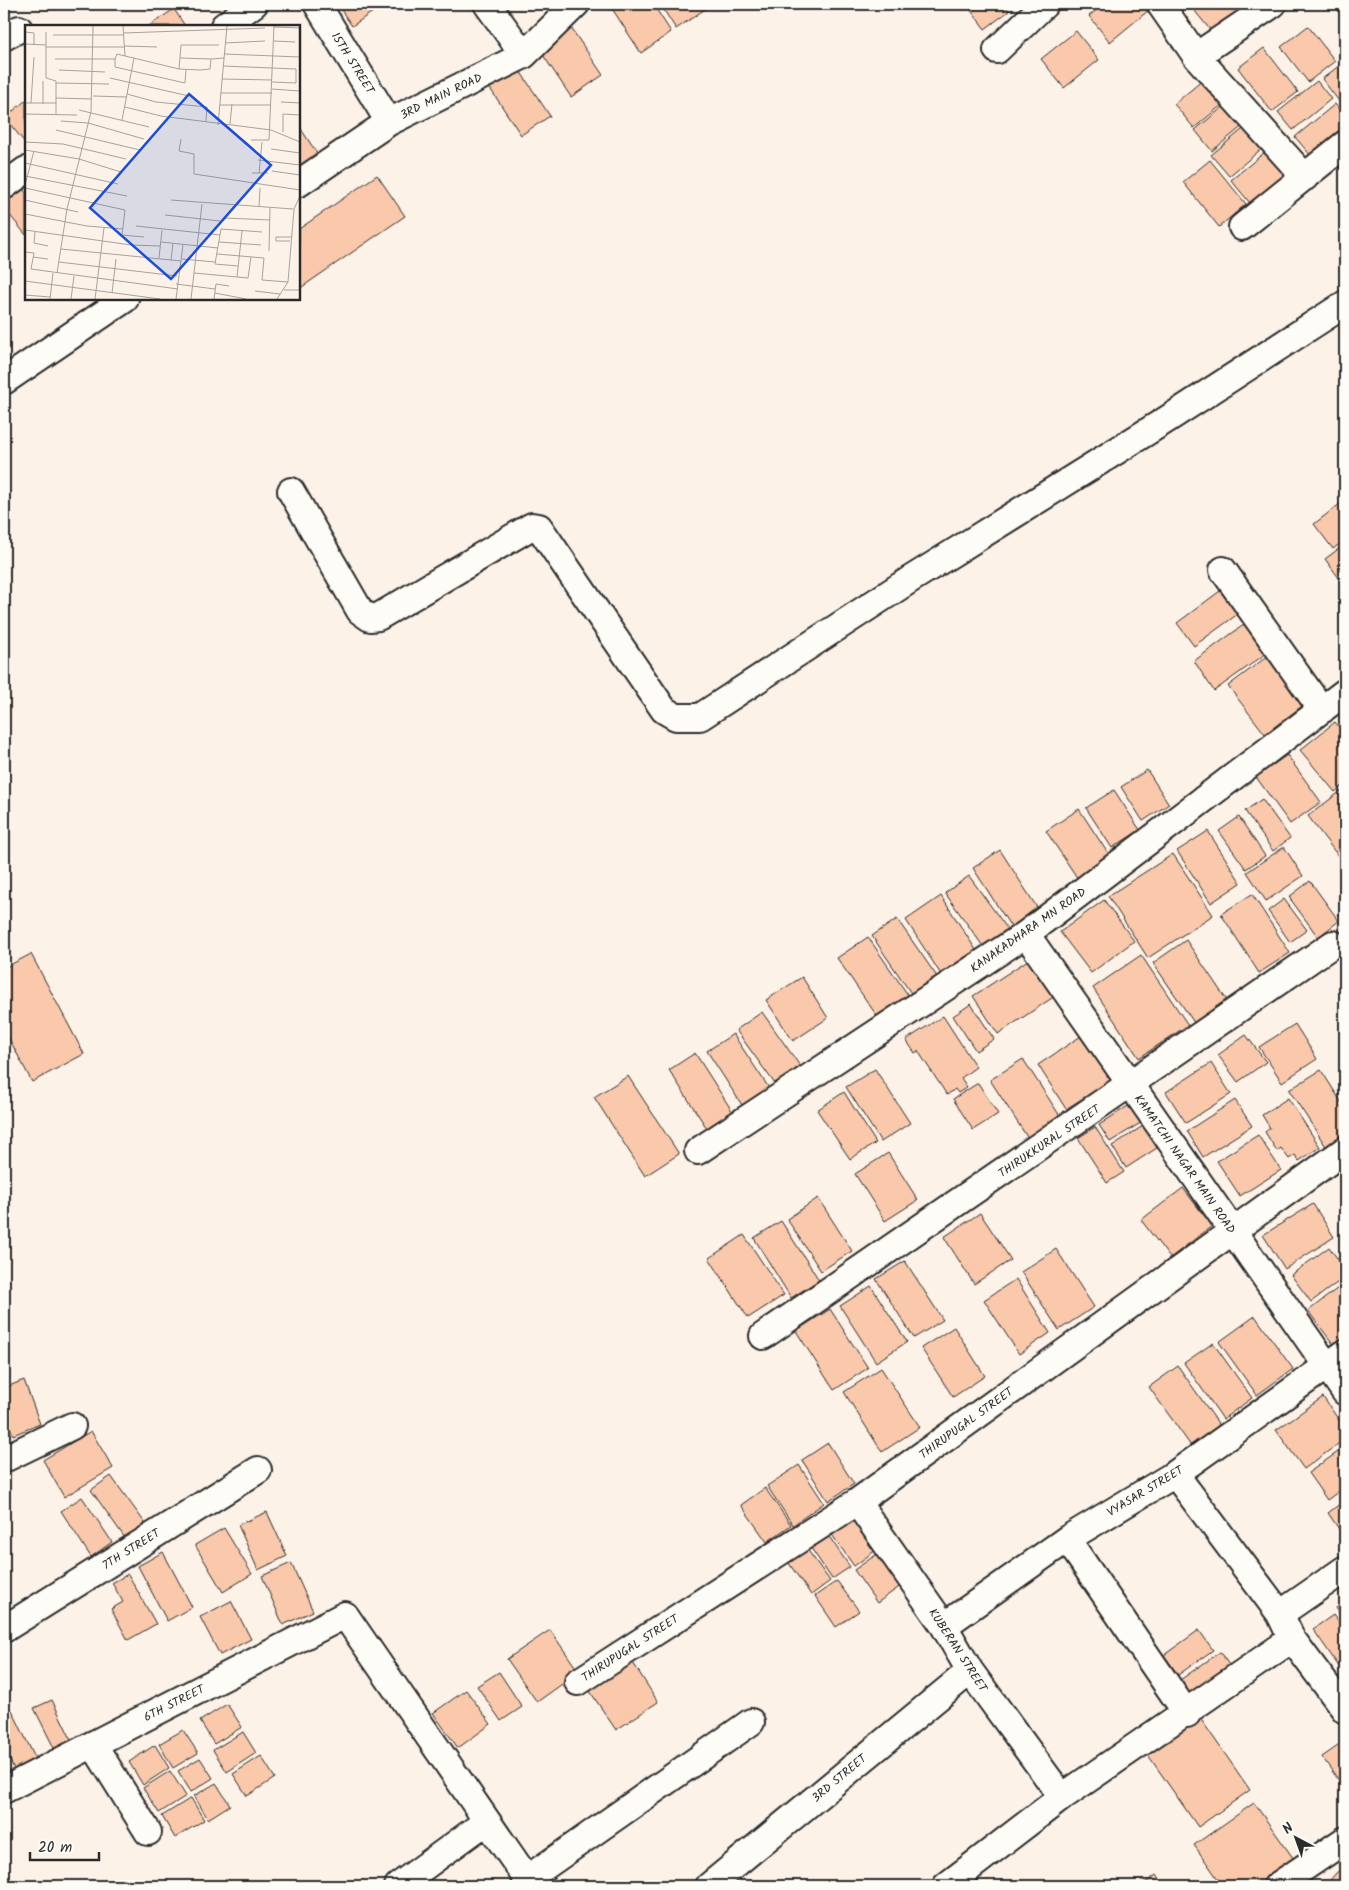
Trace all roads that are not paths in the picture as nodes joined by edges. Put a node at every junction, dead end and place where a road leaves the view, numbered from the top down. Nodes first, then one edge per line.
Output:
1 (254, 4) edge
2 (317, 4) edge
3 (486, 4) edge
4 (576, 4) edge
5 (1045, 4) edge
6 (1160, 4) edge
7 (1273, 4) edge
8 (225, 25) edge
9 (998, 50) dead end
10 (524, 55) junction
11 (1196, 56) junction
12 (389, 122) junction
13 (1345, 144) edge
14 (25, 171) edge
15 (1305, 177) junction
16 (300, 181) edge
17 (4, 186) edge
18 (1242, 227) dead end
19 (124, 300) edge
20 (1345, 304) edge
21 (8, 370) edge
22 (290, 492) dead end
23 (1223, 570) dead end
24 (1345, 692) edge
25 (1322, 710) junction
26 (1026, 934) junction
27 (1333, 944) dead end
28 (1130, 1086) junction
29 (1345, 1150) edge
30 (698, 1151) dead end
31 (1233, 1232) junction
32 (763, 1336) dead end
33 (1336, 1360) edge
34 (1345, 1392) edge
35 (72, 1426) dead end
36 (4, 1459) edge
37 (258, 1470) dead end
38 (1175, 1474) junction
39 (856, 1502) junction
40 (1067, 1539) junction
41 (1345, 1570) edge
42 (1280, 1614) junction
43 (944, 1626) junction
44 (4, 1629) edge
45 (1292, 1639) junction
46 (970, 1671) junction
47 (578, 1682) dead end
48 (1345, 1710) edge
49 (1187, 1714) junction
50 (752, 1722) dead end
51 (93, 1744) junction
52 (4, 1790) edge
53 (1062, 1797) junction
54 (488, 1821) junction
55 (148, 1832) dead end
56 (1345, 1840) edge
57 (398, 1886) edge
58 (709, 1886) edge
59 (946, 1886) edge
60 (1277, 1886) edge

1 - 8 street
2 - 12 street, 15TH STREET
3 - 10 street
4 - 10 street, 3RD MAIN ROAD
5 - 9 street
6 - 11 street
7 - 11 street
10 - 12 street, 3RD MAIN ROAD
11 - 15 street
12 - 16 street, 3RD MAIN ROAD
13 - 15 street
14 - 17 street
15 - 18 street
19 - 21 street
20 - 22 street
23 - 25 street
24 - 25 street, KANAKADHARA MN ROAD
25 - 26 street, KANAKADHARA MN ROAD
26 - 28 street, KAMATCHI NAGAR MAIN ROAD
26 - 30 street, KANAKADHARA MN ROAD
27 - 28 street, THIRUKKURAL STREET
28 - 31 street, KAMATCHI NAGAR MAIN ROAD
28 - 32 street, THIRUKKURAL STREET
29 - 31 street, THIRUPUGAL STREET
31 - 33 street, KAMATCHI NAGAR MAIN ROAD
31 - 39 street, THIRUPUGAL STREET
33 - 34 street, KAMATCHI NAGAR MAIN ROAD
33 - 38 street, VYASAR STREET
35 - 36 street
37 - 44 street, 7TH STREET
38 - 40 street, VYASAR STREET
38 - 42 street
39 - 43 street, KUBERAN STREET
39 - 47 street, THIRUPUGAL STREET
40 - 43 street, VYASAR STREET
40 - 49 street
41 - 42 street
42 - 45 street
43 - 46 street, KUBERAN STREET
45 - 48 street
45 - 49 street
46 - 53 street, KUBERAN STREET
46 - 58 street, 3RD STREET
49 - 53 street
50 - 54 street
51 - 52 street, 6TH STREET
51 - 54 street, 6TH STREET
51 - 55 street
53 - 59 street
54 - 57 street
56 - 60 street

